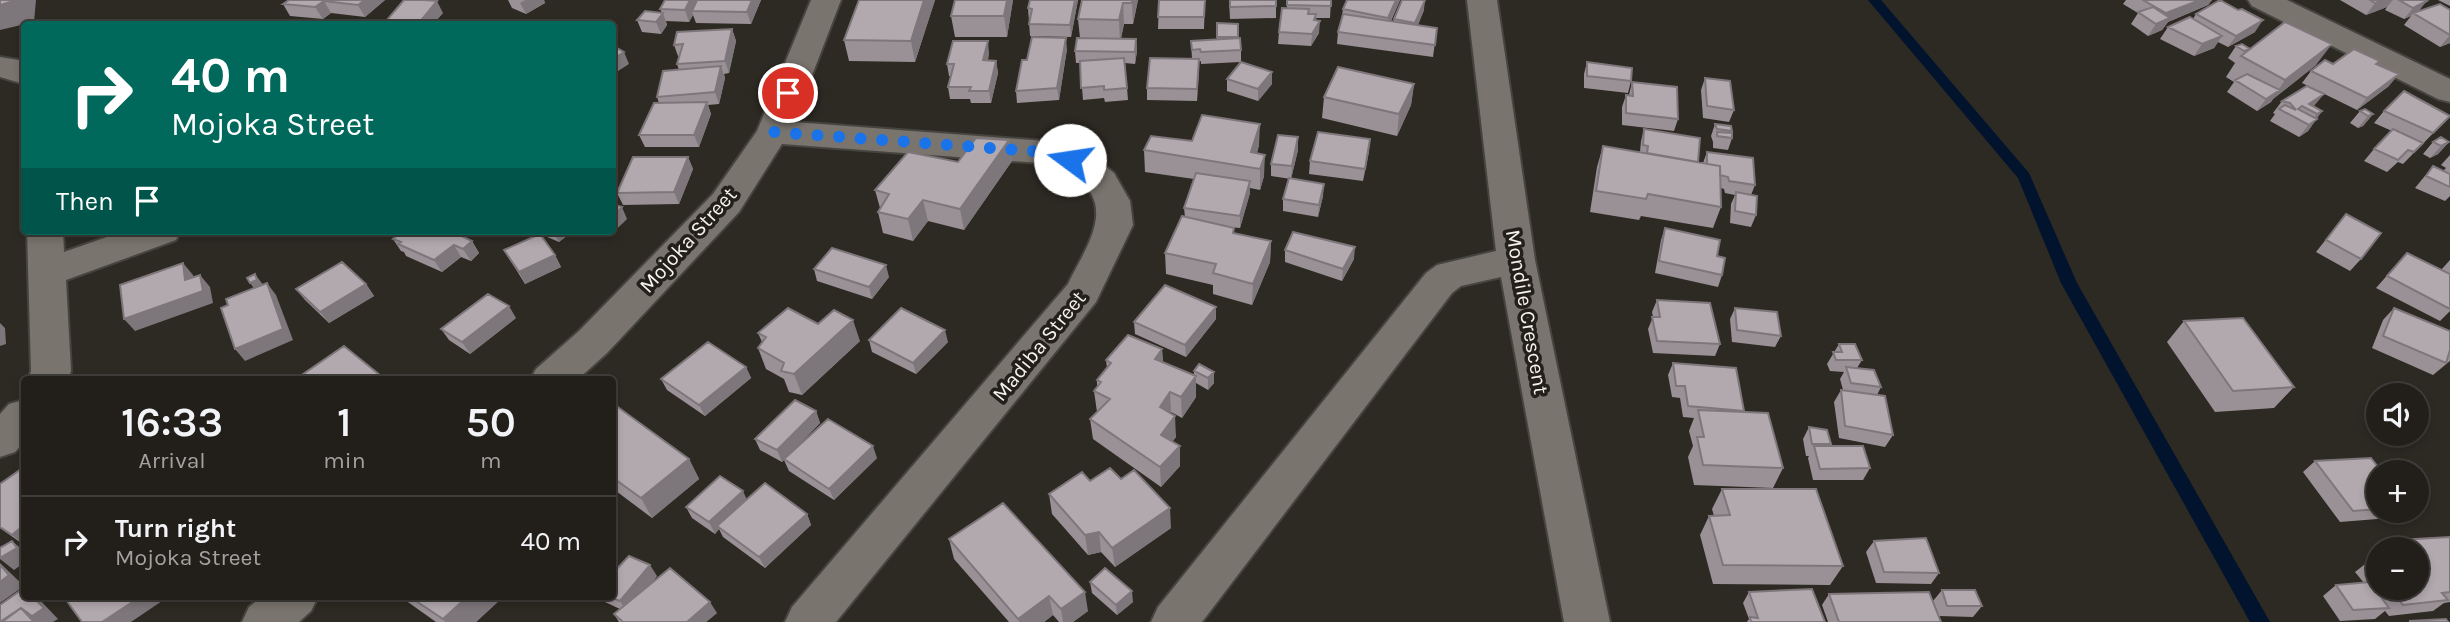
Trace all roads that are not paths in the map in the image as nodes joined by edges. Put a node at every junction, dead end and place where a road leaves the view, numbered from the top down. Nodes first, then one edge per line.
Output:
1 (826, 0) edge
2 (1482, 0) edge
3 (2263, 0) edge
4 (0, 67) edge
5 (21, 72) edge
6 (2450, 92) edge
7 (773, 132) junction
8 (45, 235) edge
9 (152, 235) edge
10 (1516, 260) junction
11 (47, 272) junction
12 (49, 376) edge
13 (555, 376) edge
14 (21, 419) edge
15 (0, 440) edge
16 (291, 600) edge
17 (265, 622) edge
18 (808, 622) edge
19 (1174, 622) edge
20 (1587, 622) edge

1 - 7 street, Mojoka Street
2 - 10 street, Mondile Crescent
3 - 6 street
4 - 5 street
7 - 13 street, Mojoka Street
7 - 18 street, Madiba Street
8 - 11 street
9 - 11 street
10 - 19 street
10 - 20 street, Mondile Crescent
11 - 12 street
14 - 15 street
16 - 17 street

